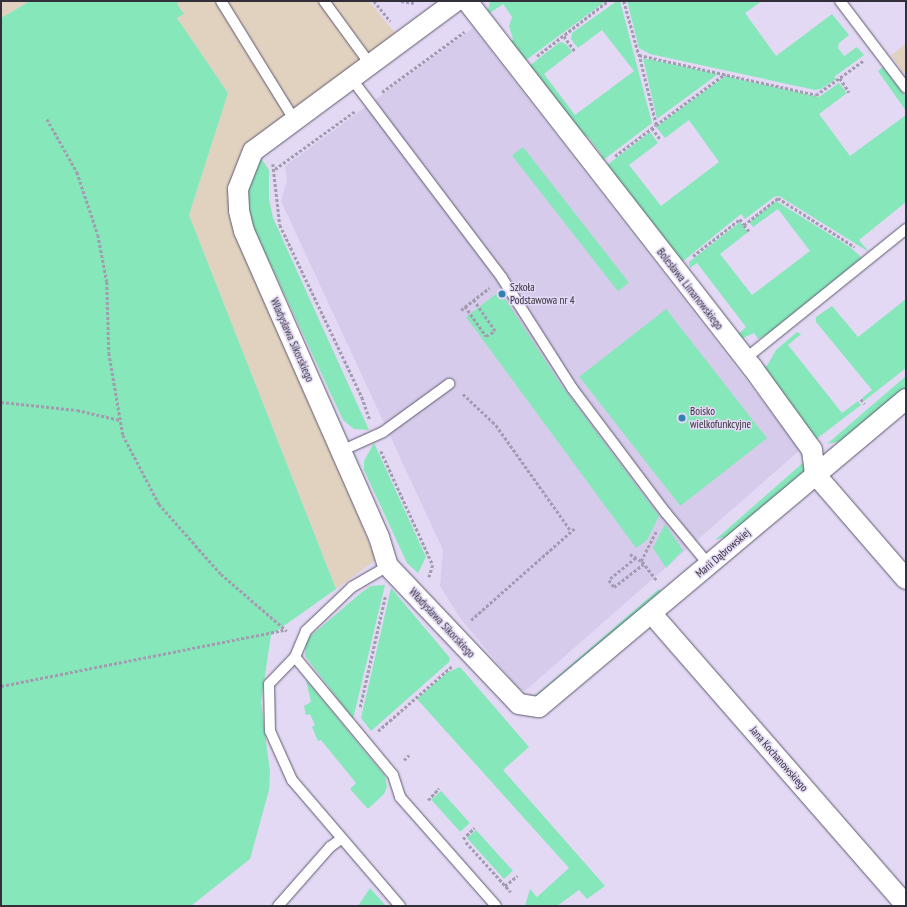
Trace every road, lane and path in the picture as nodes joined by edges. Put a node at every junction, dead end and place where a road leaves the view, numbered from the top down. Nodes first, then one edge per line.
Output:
1 (220, 1) edge
2 (324, 1) edge
3 (456, 1) edge
4 (467, 1) edge
5 (608, 1) edge
6 (624, 1) edge
7 (840, 1) edge
8 (564, 36) junction
9 (575, 51) dead end
10 (877, 51) junction
11 (639, 55) junction
12 (370, 64) junction
13 (519, 69) junction
14 (725, 73) junction
15 (351, 78) junction
16 (840, 78) junction
17 (906, 86) edge
18 (849, 92) dead end
19 (294, 119) junction
20 (47, 120) dead end
21 (656, 125) junction
22 (652, 128) junction
23 (661, 140) dead end
24 (259, 145) junction
25 (597, 169) junction
26 (744, 224) junction
27 (906, 229) edge
28 (749, 231) dead end
29 (870, 259) junction
30 (676, 270) junction
31 (502, 278) junction
32 (473, 300) junction
33 (465, 306) junction
34 (461, 310) dead end
35 (745, 359) junction
36 (449, 384) joint
37 (860, 399) dead end
38 (906, 399) edge
39 (1, 402) edge
40 (866, 406) dead end
41 (120, 420) junction
42 (374, 436) junction
43 (341, 451) junction
44 (815, 474) junction
45 (666, 513) junction
46 (575, 528) dead end
47 (571, 531) junction
48 (630, 554) dead end
49 (636, 558) junction
50 (642, 563) junction
51 (708, 565) junction
52 (391, 569) junction
53 (906, 579) edge
54 (659, 583) dead end
55 (421, 602) junction
56 (652, 614) junction
57 (466, 625) dead end
58 (295, 657) junction
59 (455, 664) dead end
60 (1, 686) edge
61 (539, 707) joint
62 (359, 713) dead end
63 (371, 737) dead end
64 (409, 755) dead end
65 (402, 762) dead end
66 (439, 788) dead end
67 (423, 794) dead end
68 (428, 800) junction
69 (433, 805) dead end
70 (474, 828) dead end
71 (458, 833) dead end
72 (341, 839) junction
73 (463, 839) junction
74 (518, 876) dead end
75 (506, 886) junction
76 (511, 892) dead end
77 (906, 905) edge
78 (278, 906) edge
79 (400, 906) edge
80 (496, 906) edge

1 - 19 lane
2 - 12 lane
3 - 12 street, Władysława Sikorskiego
4 - 13 street, Bolesława Limanowskiego
5 - 8 path
6 - 11 path
7 - 10 lane
8 - 9 path
8 - 13 path
10 - 16 path
10 - 17 lane
11 - 14 path
11 - 21 path
12 - 15 street, Władysława Sikorskiego
13 - 25 street, Bolesława Limanowskiego
14 - 16 path
14 - 21 path
15 - 19 street, Władysława Sikorskiego
15 - 31 lane
16 - 18 path
19 - 24 street, Władysława Sikorskiego
20 - 41 path
21 - 22 path
22 - 23 path
22 - 25 path
24 - 42 path
24 - 43 street, Władysława Sikorskiego
25 - 30 street, Bolesława Limanowskiego
26 - 28 path
26 - 29 path
26 - 30 path
27 - 29 lane
29 - 35 lane
30 - 35 street, Bolesława Limanowskiego
31 - 32 path
31 - 45 lane
32 - 33 path
32 - 33 path
33 - 34 path
35 - 44 street, Bolesława Limanowskiego
36 - 42 lane
36 - 47 path
37 - 40 path
38 - 44 street, Marii Dąbrowskiej
39 - 41 path
41 - 60 path
42 - 43 lane
42 - 55 path
43 - 52 street, Władysława Sikorskiego
44 - 51 street, Marii Dąbrowskiej
44 - 53 street
45 - 50 path
45 - 51 lane
46 - 47 path
47 - 57 path
48 - 49 path
49 - 50 path
49 - 50 path
50 - 54 path
51 - 56 street, Marii Dąbrowskiej
52 - 55 street, Władysława Sikorskiego
52 - 58 lane
52 - 62 path
55 - 61 street, Władysława Sikorskiego
56 - 61 street, Marii Dąbrowskiej
56 - 77 street, Jana Kochanowskiego
58 - 72 lane
58 - 80 lane
59 - 63 path
64 - 65 path
66 - 68 path
67 - 68 path
68 - 69 path
70 - 73 path
71 - 73 path
72 - 78 lane
72 - 79 lane
73 - 75 path
74 - 75 path
75 - 76 path

